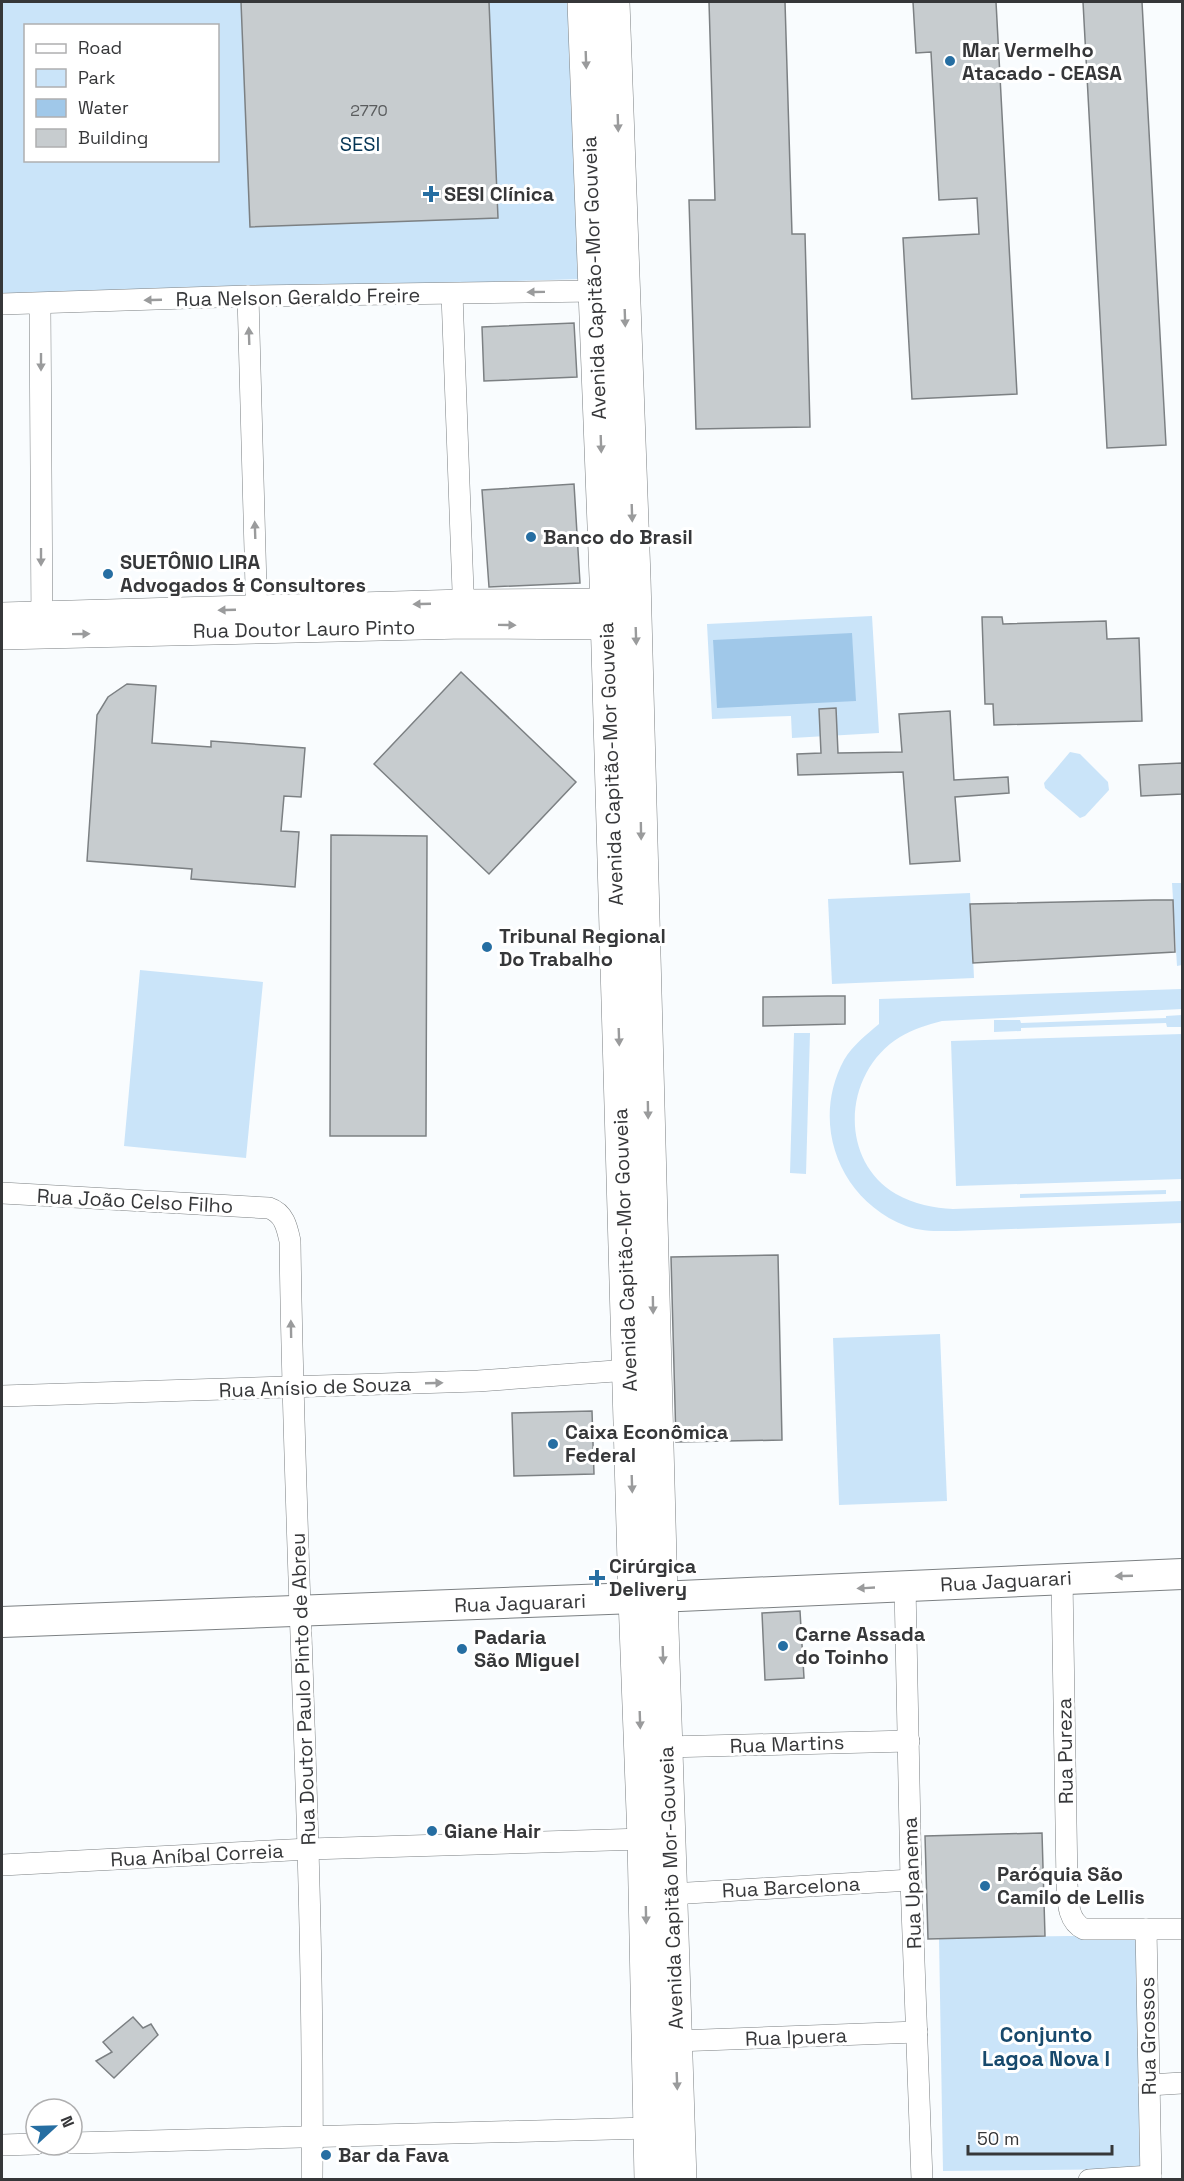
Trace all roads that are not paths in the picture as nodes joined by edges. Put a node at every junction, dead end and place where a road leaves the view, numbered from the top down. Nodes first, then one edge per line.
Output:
1 (584, 2) edge
2 (613, 2) edge
3 (595, 291) junction
4 (452, 294) junction
5 (248, 296) junction
6 (2, 304) edge
7 (40, 304) junction
8 (464, 614) junction
9 (607, 614) junction
10 (2, 616) edge
11 (257, 620) junction
12 (42, 625) junction
13 (2, 636) edge
14 (638, 720) junction
15 (611, 762) junction
16 (617, 970) junction
17 (645, 1010) junction
18 (2, 1193) edge
19 (269, 1208) joint
20 (629, 1370) junction
21 (292, 1388) junction
22 (2, 1396) edge
23 (1182, 1574) edge
24 (1062, 1579) junction
25 (905, 1586) junction
26 (648, 1598) junction
27 (299, 1611) junction
28 (2, 1622) edge
29 (909, 1741) junction
30 (666, 1748) junction
31 (644, 1839) junction
32 (309, 1849) junction
33 (2, 1865) edge
34 (911, 1880) junction
35 (671, 1894) junction
36 (1146, 1929) junction
37 (1182, 1929) edge
38 (917, 2032) junction
39 (676, 2041) junction
40 (1182, 2083) edge
41 (1149, 2085) junction
42 (649, 2128) junction
43 (312, 2136) junction
44 (84, 2143) edge
45 (24, 2144) edge
46 (2, 2145) edge
47 (1151, 2178) edge
48 (312, 2180) edge
49 (651, 2180) edge
50 (680, 2180) edge
51 (922, 2180) edge
52 (1089, 2180) edge

1 -> 3 main road, Avenida Capitão-Mor Gouveia
2 -> 14 main road, Avenida Capitão-Mor Gouveia
3 -> 4 street, Rua Nelson Geraldo Freire
3 -> 9 main road, Avenida Capitão-Mor Gouveia
4 - 5 street, Rua Nelson Geraldo Freire
4 - 8 street
5 -> 7 street, Rua Nelson Geraldo Freire
11 -> 5 street
6 - 7 street, Rua Nelson Geraldo Freire
7 -> 12 street
8 - 9 street, Rua Doutor Lauro Pinto
8 - 11 street, Rua Doutor Lauro Pinto
9 - 15 main road, Avenida Capitão-Mor Gouveia
10 - 12 street, Rua Doutor Lauro Pinto
11 - 12 street, Rua Doutor Lauro Pinto
12 - 13 street, Rua Doutor Lauro Pinto
14 - 15 main road
14 -> 17 main road, Avenida Capitão-Mor Gouveia
15 - 16 main road, Avenida Capitão-Mor Gouveia
16 - 17 main road
16 -> 20 main road, Avenida Capitão-Mor Gouveia
17 -> 26 main road, Avenida Capitão-Mor Gouveia
18 - 19 street, Rua João Celso Filho
21 -> 19 street, Rua Doutor Paulo Pinto de Abreu
21 -> 20 street, Rua Anísio de Souza
20 -> 26 main road, Avenida Capitão-Mor Gouveia
21 - 22 street, Rua Anísio de Souza
21 - 27 street, Rua Doutor Paulo Pinto de Abreu
23 -> 24 main road, Rua Jaguarari
24 - 25 main road, Rua Jaguarari
24 - 36 street, Rua Pureza
25 -> 26 main road, Rua Jaguarari
25 - 29 street, Rua Upanema
26 - 27 main road, Rua Jaguarari
26 -> 30 main road, Avenida Capitão Mor-Gouveia
26 -> 31 main road, Avenida Capitão Mor-Gouveia
27 - 28 main road, Rua Jaguarari
27 - 32 street, Rua Doutor Paulo Pinto de Abreu
29 - 30 street, Rua Martins
29 - 34 street, Rua Upanema
30 - 35 main road, Avenida Capitão Mor-Gouveia
31 - 32 street, Rua Aníbal Correia
31 -> 42 main road, Avenida Capitão Mor-Gouveia
32 - 33 street, Rua Aníbal Correia
32 - 43 street, Rua Doutor Paulo Pinto de Abreu
34 - 35 street, Rua Barcelona
34 - 38 street, Rua Upanema
35 - 39 main road, Avenida Capitão Mor-Gouveia
36 - 37 street
36 - 41 street, Rua Grossos
38 - 39 street, Rua Ipuera
38 - 51 street, Rua Upanema
39 -> 50 main road, Avenida Capitão Mor-Gouveia
40 - 41 street
41 - 47 street, Rua Grossos
42 - 43 street
42 - 49 main road, Avenida Capitão Mor-Gouveia
43 - 44 street
43 - 48 street, Rua Doutor Paulo Pinto de Abreu
45 - 46 street
47 - 52 street

